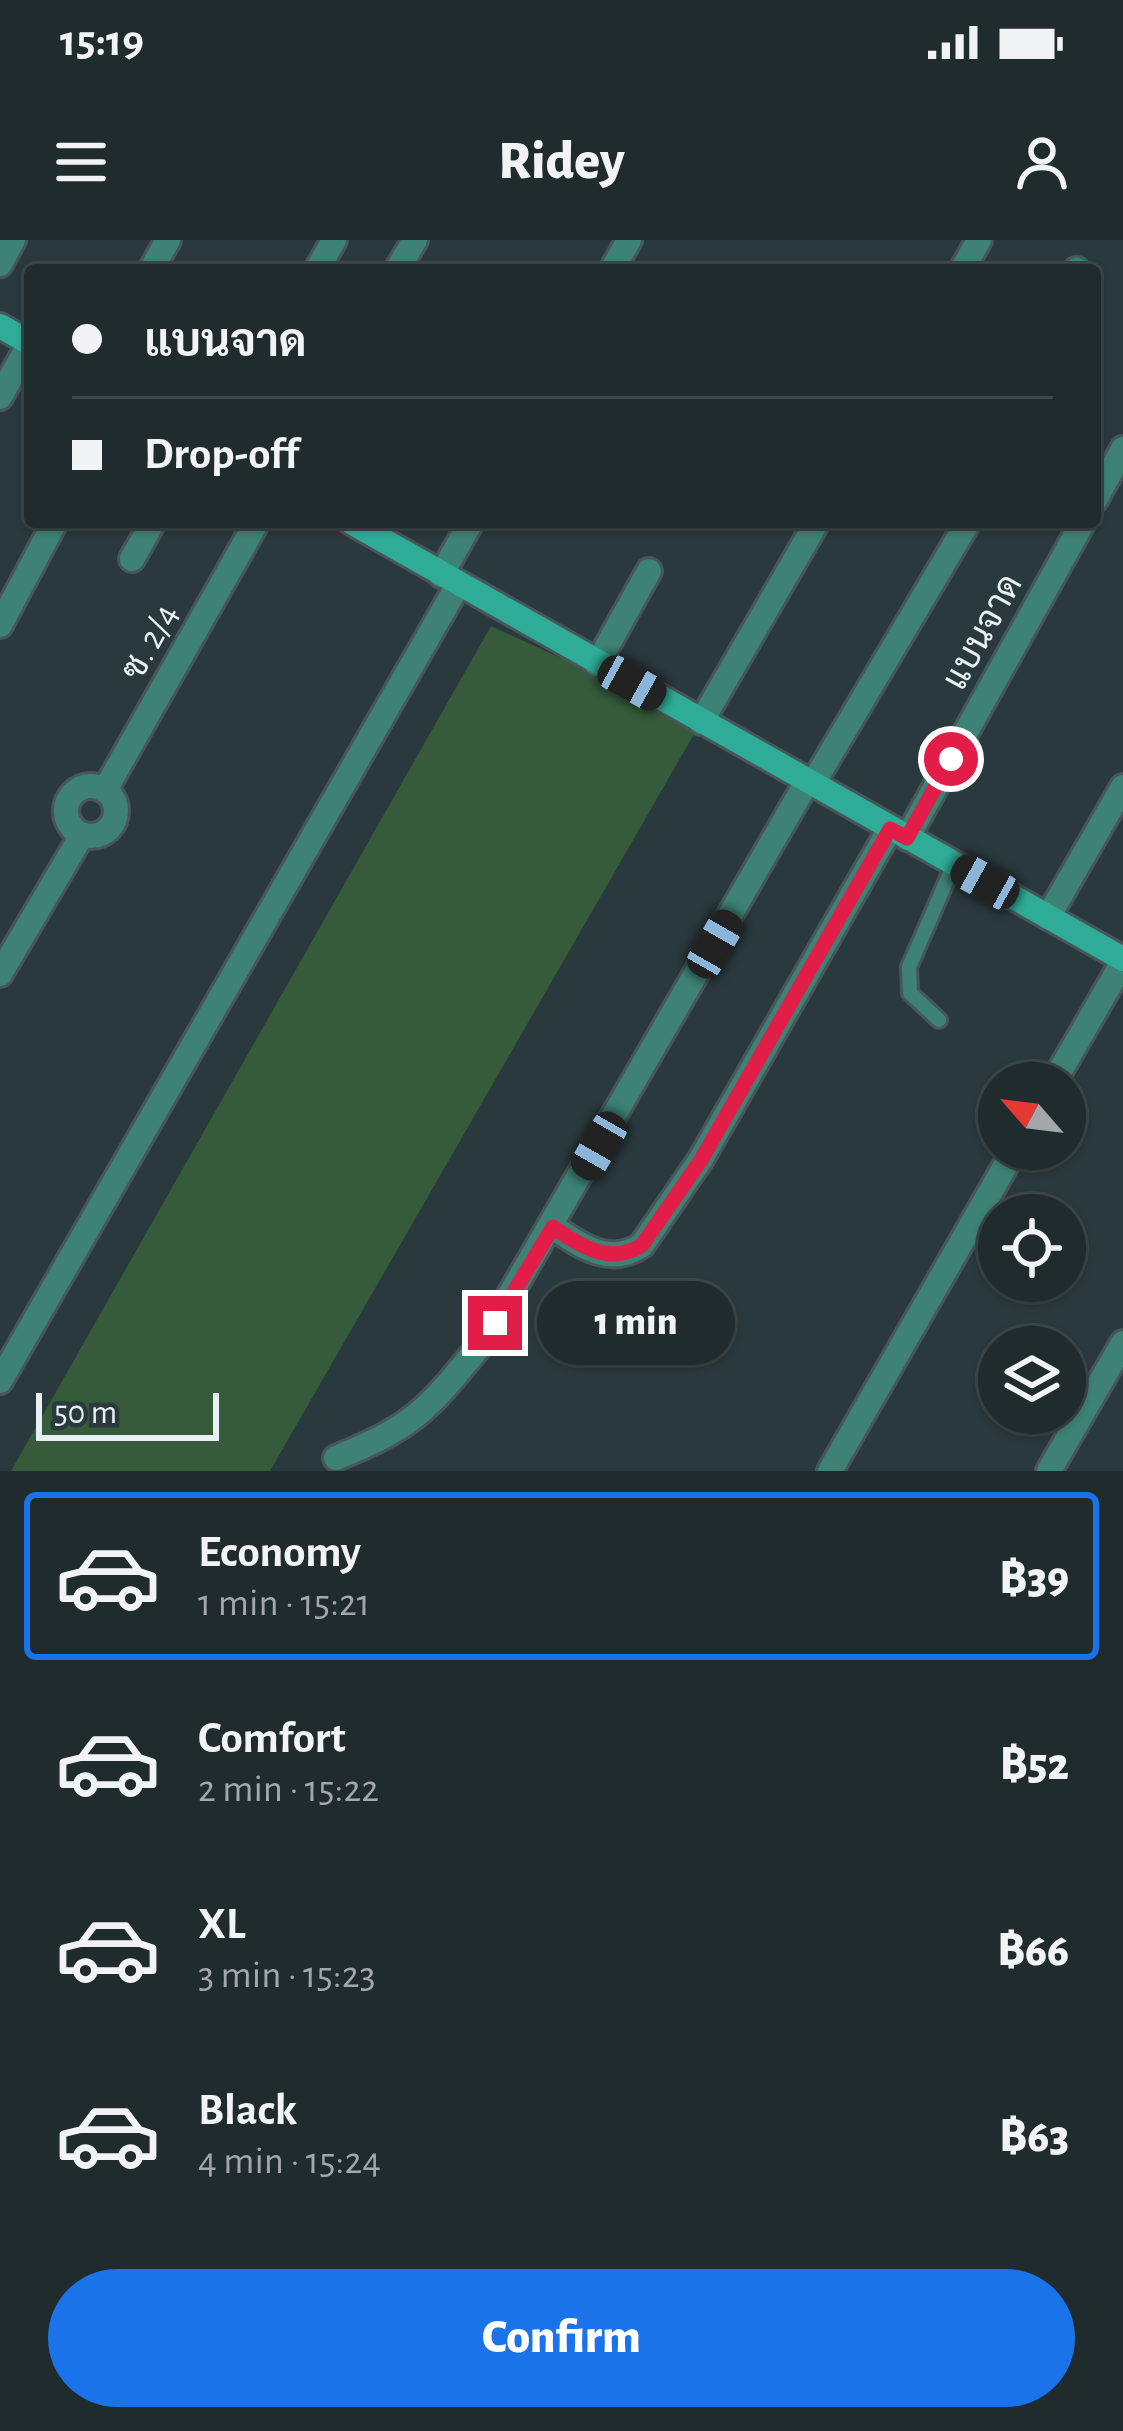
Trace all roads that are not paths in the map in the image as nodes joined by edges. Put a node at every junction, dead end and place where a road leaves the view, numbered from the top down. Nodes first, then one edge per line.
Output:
1 (13, 240) edge
2 (0, 264) edge
3 (24, 354) edge
4 (0, 397) edge
5 (1123, 449) edge
6 (1101, 489) edge
7 (52, 528) edge
8 (150, 528) edge
9 (253, 528) edge
10 (360, 528) edge
11 (469, 528) edge
12 (814, 528) edge
13 (964, 528) edge
14 (1079, 528) edge
15 (132, 560) dead end
16 (649, 571) dead end
17 (450, 580) junction
18 (0, 625) edge
19 (597, 664) junction
20 (701, 722) junction
21 (810, 784) junction
22 (1123, 787) edge
23 (105, 790) junction
24 (898, 833) junction
25 (82, 835) junction
26 (954, 864) junction
27 (1048, 917) junction
28 (1123, 960) edge
29 (0, 974) edge
30 (939, 1020) dead end
31 (1065, 1062) edge
32 (1003, 1170) edge
33 (553, 1227) junction
34 (1123, 1343) edge
35 (0, 1381) edge
36 (336, 1458) dead end
37 (830, 1471) edge
38 (1049, 1471) edge

1 - 2 street
3 - 4 street
5 - 6 street
7 - 18 street
8 - 15 street
9 - 23 street, ซ. 2/4
10 - 17 street
11 - 17 street
12 - 20 street
13 - 21 street
14 - 24 street, แบนจาด
16 - 19 street
17 - 19 street
17 - 35 street
19 - 20 street
20 - 21 street
21 - 24 street
21 - 33 street
22 - 27 street
23 - 25 street
23 - 25 street
24 - 26 street
24 - 33 street, แบนจาด
25 - 29 street
26 - 27 street
26 - 30 lane
27 - 28 street
28 - 31 street
32 - 37 street
33 - 36 street
34 - 38 street

